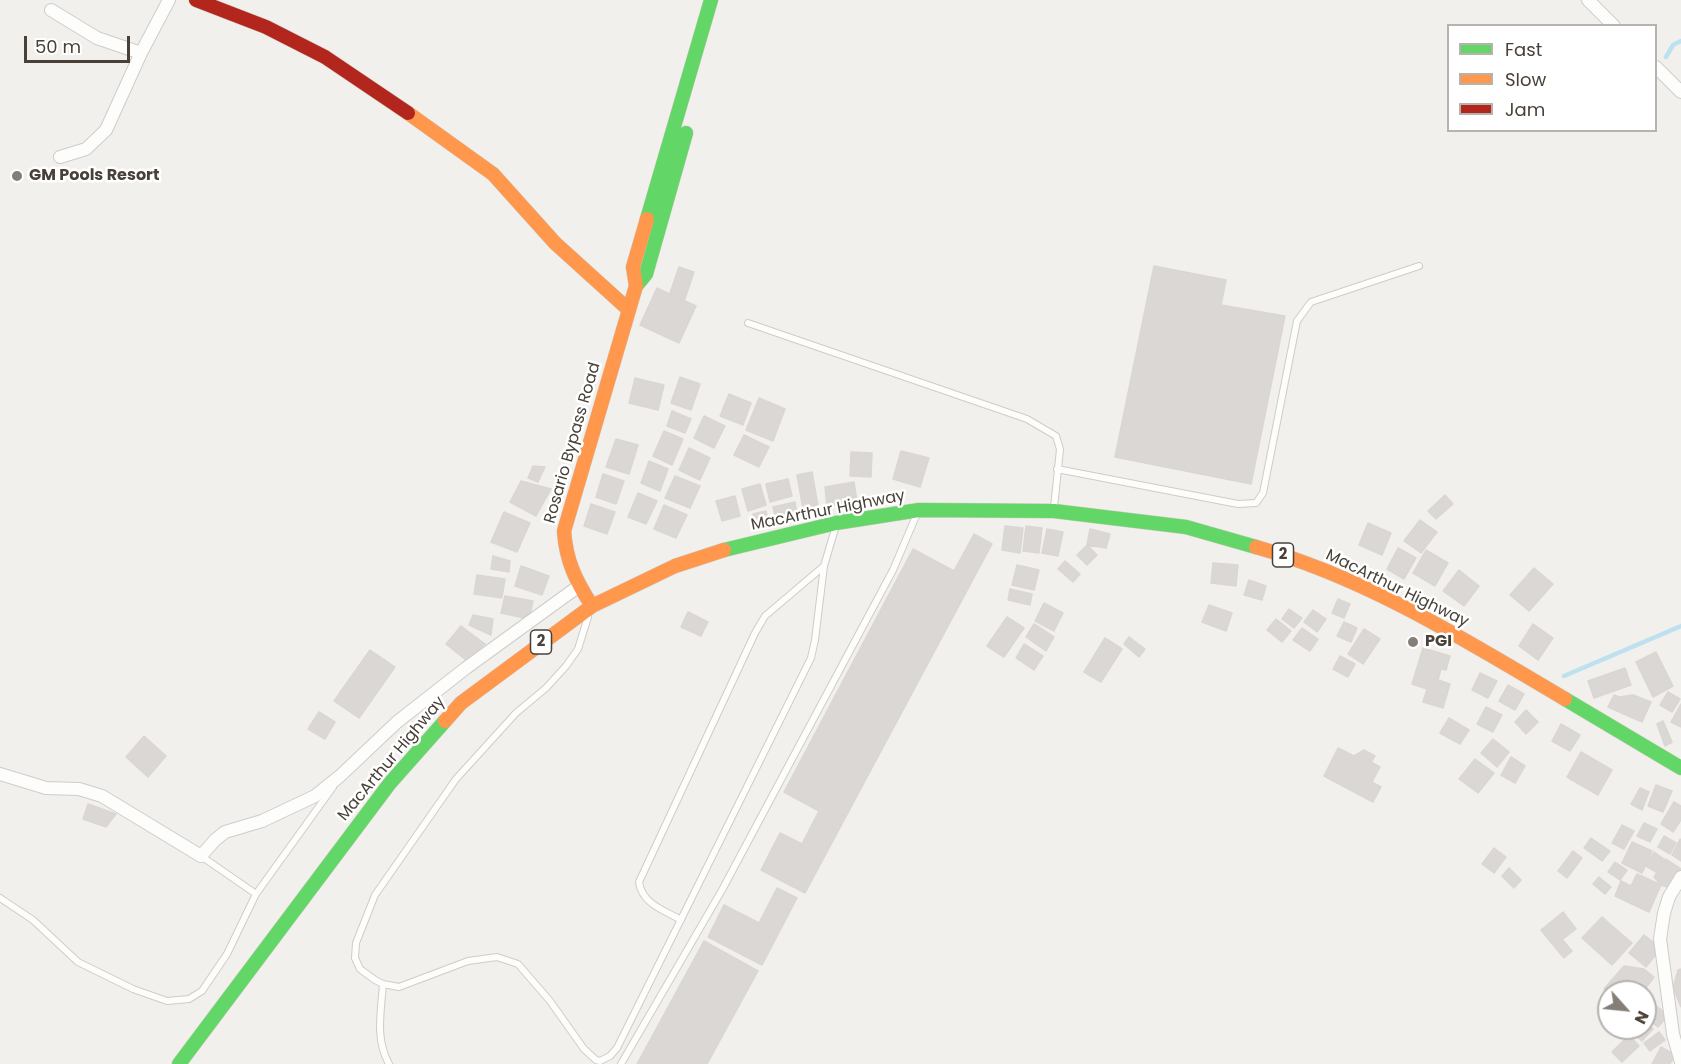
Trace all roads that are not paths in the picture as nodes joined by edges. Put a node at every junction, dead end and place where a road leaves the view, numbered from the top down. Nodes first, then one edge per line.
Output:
1 (169, 0) edge
2 (196, 0) edge
3 (711, 0) edge
4 (724, 0) edge
5 (1588, 0) edge
6 (51, 10) dead end
7 (1612, 24) edge
8 (141, 53) junction
9 (1657, 68) edge
10 (1681, 92) edge
11 (60, 157) dead end
12 (1419, 266) dead end
13 (636, 286) junction
14 (628, 310) junction
15 (748, 323) dead end
16 (1057, 469) junction
17 (919, 510) junction
18 (1054, 511) junction
19 (836, 523) junction
20 (824, 566) junction
21 (579, 586) junction
22 (592, 606) junction
23 (1681, 768) edge
24 (0, 774) edge
25 (340, 776) junction
26 (201, 856) junction
27 (1681, 877) edge
28 (256, 894) junction
29 (0, 898) edge
30 (681, 920) junction
31 (383, 984) junction
32 (1681, 1062) edge
33 (179, 1064) edge
34 (389, 1064) edge
35 (621, 1064) edge

1 - 8 street
2 - 14 main road
3 - 13 main road, Rosario Bypass Road
4 - 13 main road, Rosario Bypass Road
5 - 7 street
6 - 8 street
8 - 11 street
9 - 10 street
12 - 16 lane
13 - 14 main road, Rosario Bypass Road
14 - 21 main road, Rosario Bypass Road
15 - 16 lane
16 - 18 lane
17 - 18 main road, MacArthur Highway / 2
17 - 19 main road, MacArthur Highway / 2
17 - 35 lane
18 - 23 main road, MacArthur Highway / 2
19 - 20 lane
19 - 22 main road, MacArthur Highway / 2
20 - 30 lane
20 - 30 lane
21 - 22 main road, Rosario Bypass Road
21 - 25 street
22 - 31 lane
22 - 33 main road, MacArthur Highway / 2
24 - 26 street
25 - 26 street
25 - 28 lane
26 - 28 lane
27 - 32 street
28 - 29 lane
30 - 31 lane
31 - 34 lane

